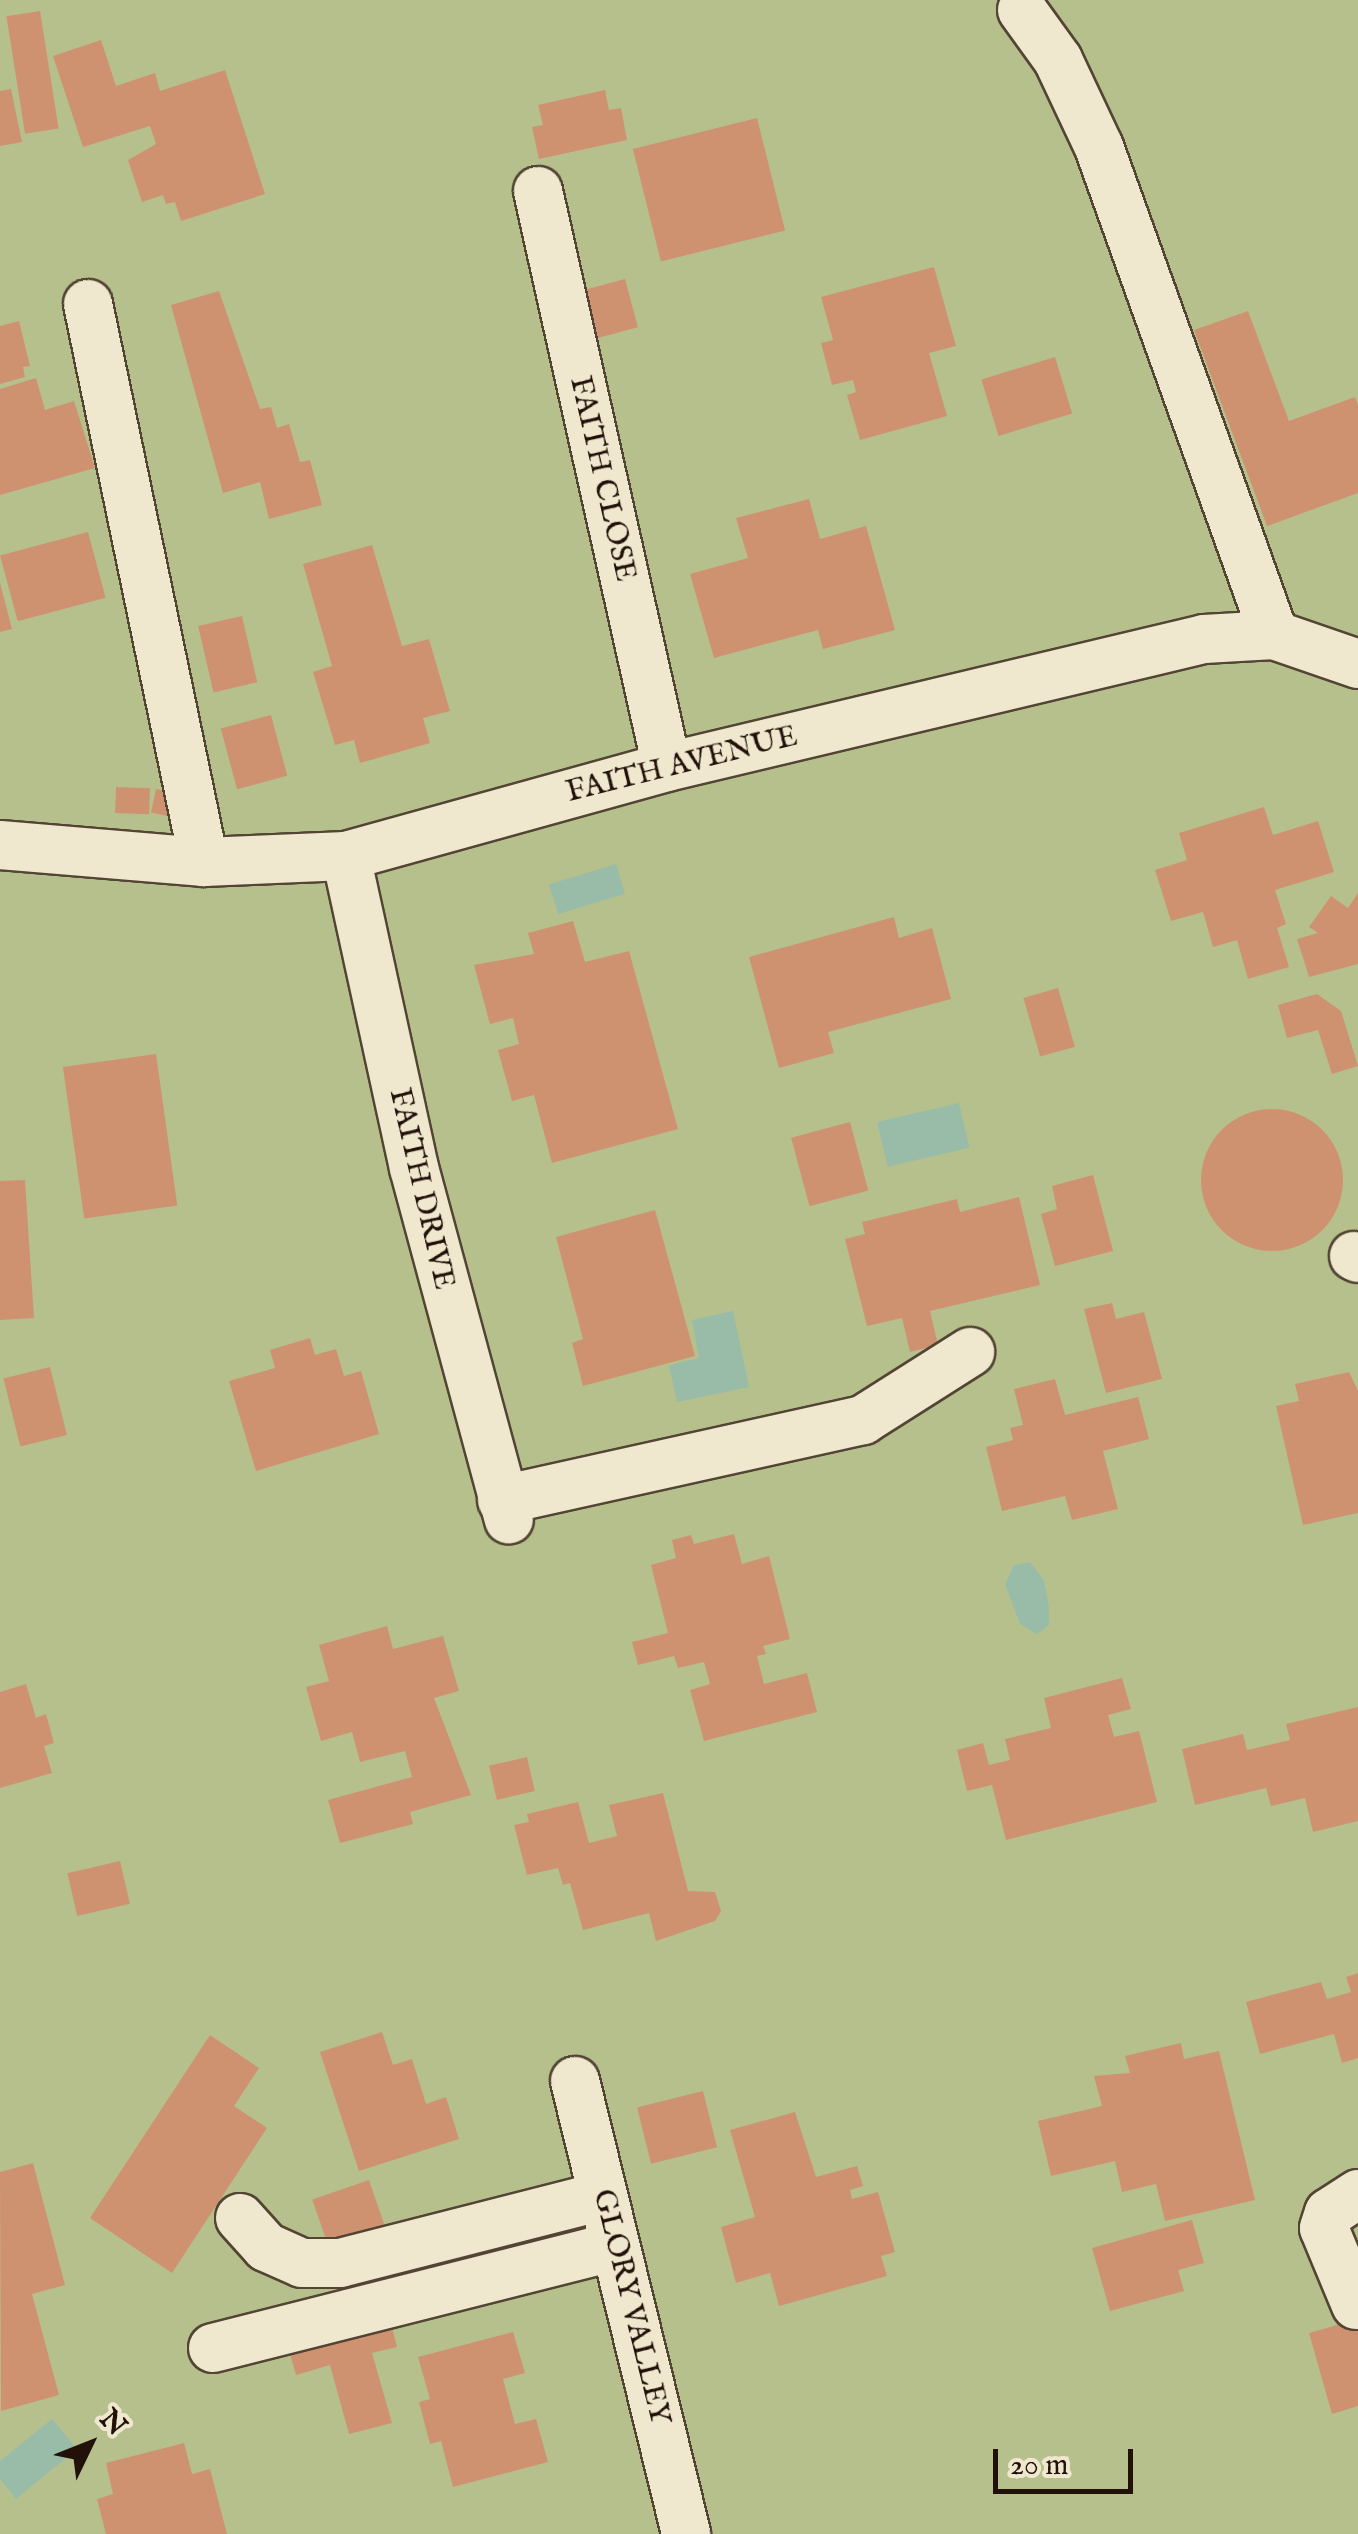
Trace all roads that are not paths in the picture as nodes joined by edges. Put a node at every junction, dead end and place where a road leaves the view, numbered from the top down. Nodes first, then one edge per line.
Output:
1 (1022, 10) dead end
2 (538, 191) dead end
3 (88, 304) dead end
4 (1274, 635) junction
5 (1358, 664) edge
6 (667, 766) junction
7 (0, 845) edge
8 (346, 856) junction
9 (204, 862) junction
10 (970, 1352) dead end
11 (574, 2081) dead end
12 (1358, 2194) edge
13 (603, 2196) junction
14 (240, 2218) dead end
15 (616, 2246) junction
16 (1356, 2305) edge
17 (212, 2348) dead end
18 (686, 2534) edge

1 - 4 street
2 - 6 street, FAITH CLOSE
3 - 9 street
4 - 5 street, FAITH AVENUE
4 - 6 street, FAITH AVENUE
6 - 8 street, FAITH AVENUE
7 - 9 street, FAITH AVENUE
8 - 9 street, FAITH AVENUE
8 - 10 street, FAITH DRIVE
11 - 13 street, GLORY VALLEY
12 - 16 street
13 - 14 street
13 - 15 street, GLORY VALLEY
15 - 17 street
15 - 18 street, GLORY VALLEY

